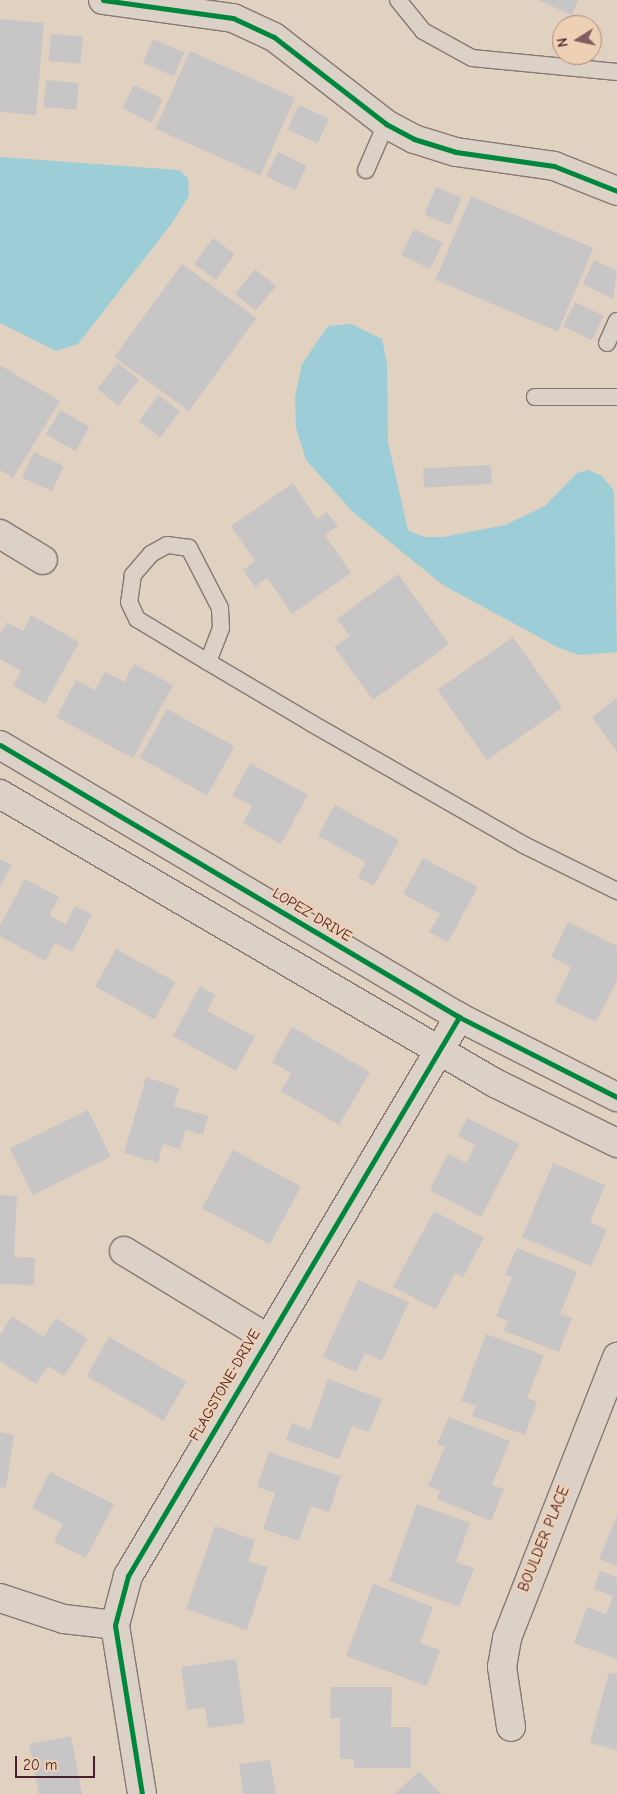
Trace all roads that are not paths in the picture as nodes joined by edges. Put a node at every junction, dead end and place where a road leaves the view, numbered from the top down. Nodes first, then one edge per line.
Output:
1 (103, 0) edge
2 (398, 0) edge
3 (617, 72) edge
4 (386, 124) junction
5 (366, 170) dead end
6 (617, 191) edge
7 (617, 321) edge
8 (607, 343) dead end
9 (535, 397) dead end
10 (617, 397) edge
11 (0, 534) edge
12 (43, 560) dead end
13 (208, 662) junction
14 (0, 746) edge
15 (0, 794) edge
16 (617, 891) edge
17 (459, 1017) junction
18 (438, 1051) junction
19 (617, 1097) edge
20 (617, 1143) edge
21 (124, 1251) dead end
22 (267, 1338) junction
23 (617, 1357) edge
24 (0, 1598) edge
25 (115, 1625) junction
26 (511, 1727) dead end
27 (142, 1794) edge

1 - 4 street
2 - 3 lane
4 - 5 lane
4 - 6 street
7 - 8 lane
9 - 10 lane
11 - 12 street
13 - 13 lane
13 - 16 lane
14 - 17 street, LOPEZ DRIVE
15 - 18 street
17 - 18 street, FLAGSTONE DRIVE
17 - 19 street, LOPEZ DRIVE
18 - 20 street
18 - 22 street, FLAGSTONE DRIVE
21 - 22 street
22 - 25 street, FLAGSTONE DRIVE
23 - 26 street, BOULDER PLACE
24 - 25 street
25 - 27 street, FLAGSTONE DRIVE

